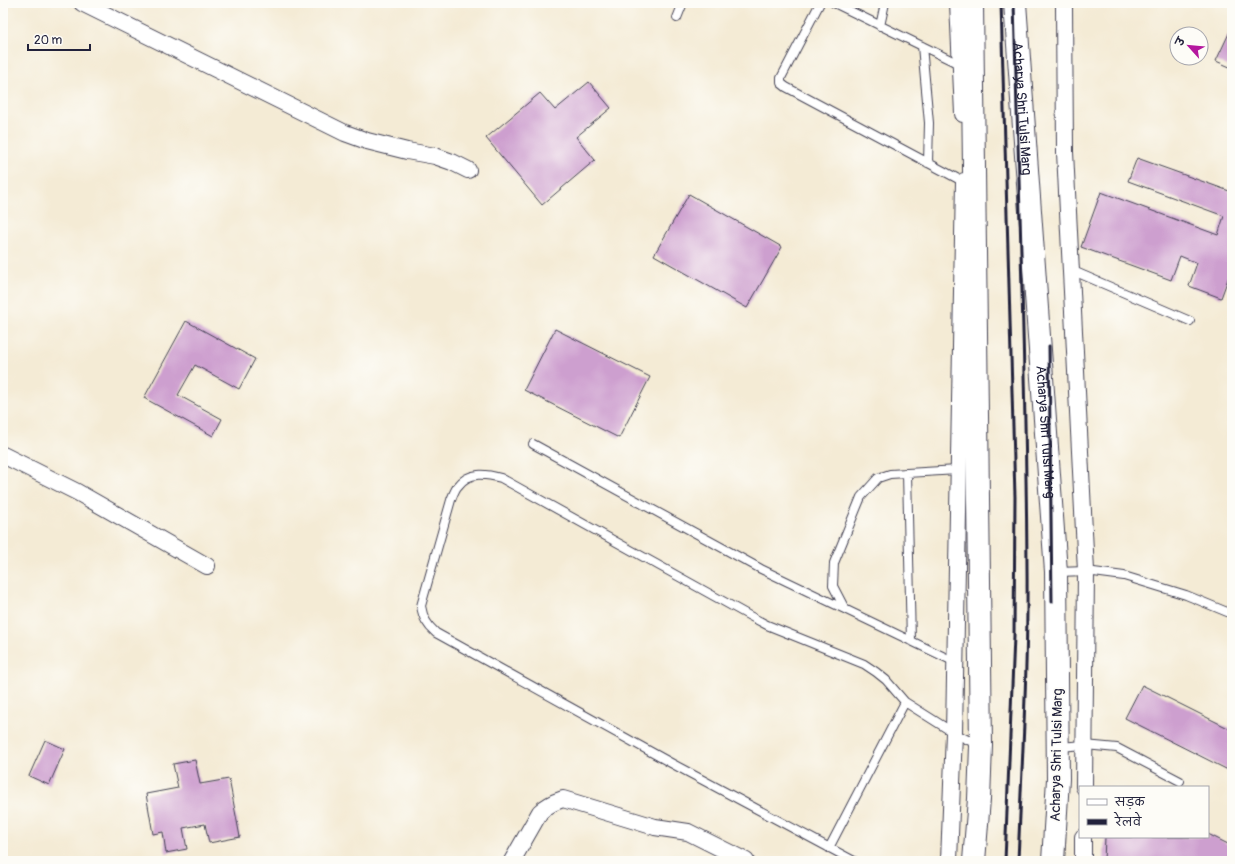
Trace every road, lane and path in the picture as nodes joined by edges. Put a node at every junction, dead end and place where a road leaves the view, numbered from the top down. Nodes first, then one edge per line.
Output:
1 (82, 3) edge
2 (684, 3) edge
3 (820, 3) edge
4 (834, 3) edge
5 (885, 3) edge
6 (958, 3) edge
7 (972, 3) edge
8 (1015, 3) edge
9 (1064, 3) edge
10 (677, 18) dead end
11 (880, 26) junction
12 (922, 46) junction
13 (961, 65) junction
14 (928, 163) junction
15 (468, 170) dead end
16 (964, 182) junction
17 (1071, 270) junction
18 (1190, 321) dead end
19 (533, 444) dead end
20 (3, 456) edge
21 (958, 470) junction
22 (907, 473) junction
23 (207, 566) dead end
24 (1086, 571) junction
25 (1056, 572) junction
26 (846, 609) junction
27 (1232, 614) edge
28 (911, 640) junction
29 (955, 662) junction
30 (905, 702) junction
31 (954, 733) junction
32 (1085, 745) junction
33 (981, 746) junction
34 (1057, 747) junction
35 (1180, 780) dead end
36 (1084, 786) edge
37 (1083, 838) edge
38 (829, 848) junction
39 (512, 861) edge
40 (746, 861) edge
41 (854, 861) edge
42 (949, 861) edge
43 (974, 861) edge
44 (1053, 861) edge
45 (1083, 861) edge

1 - 15 street
2 - 10 lane
3 - 14 lane
4 - 11 lane
5 - 11 lane
6 - 13 street
7 - 33 highway
8 - 25 highway, Acharya Shri Tulsi Marg
9 - 17 street
11 - 12 lane
12 - 13 lane
12 - 14 lane
13 - 16 street
14 - 16 lane
16 - 21 street
17 - 18 lane
17 - 24 street
19 - 26 lane
20 - 23 street
21 - 22 lane
21 - 29 street
22 - 26 lane
22 - 28 lane
24 - 25 lane
24 - 27 lane
24 - 32 street
25 - 34 highway, Acharya Shri Tulsi Marg
26 - 28 lane
28 - 29 lane
29 - 31 street
30 - 31 lane
30 - 38 lane
30 - 38 lane
31 - 33 lane
31 - 42 street
32 - 34 lane
32 - 35 lane
32 - 36 street
33 - 43 highway
34 - 44 highway, Acharya Shri Tulsi Marg
37 - 45 street
38 - 41 lane
39 - 40 street

